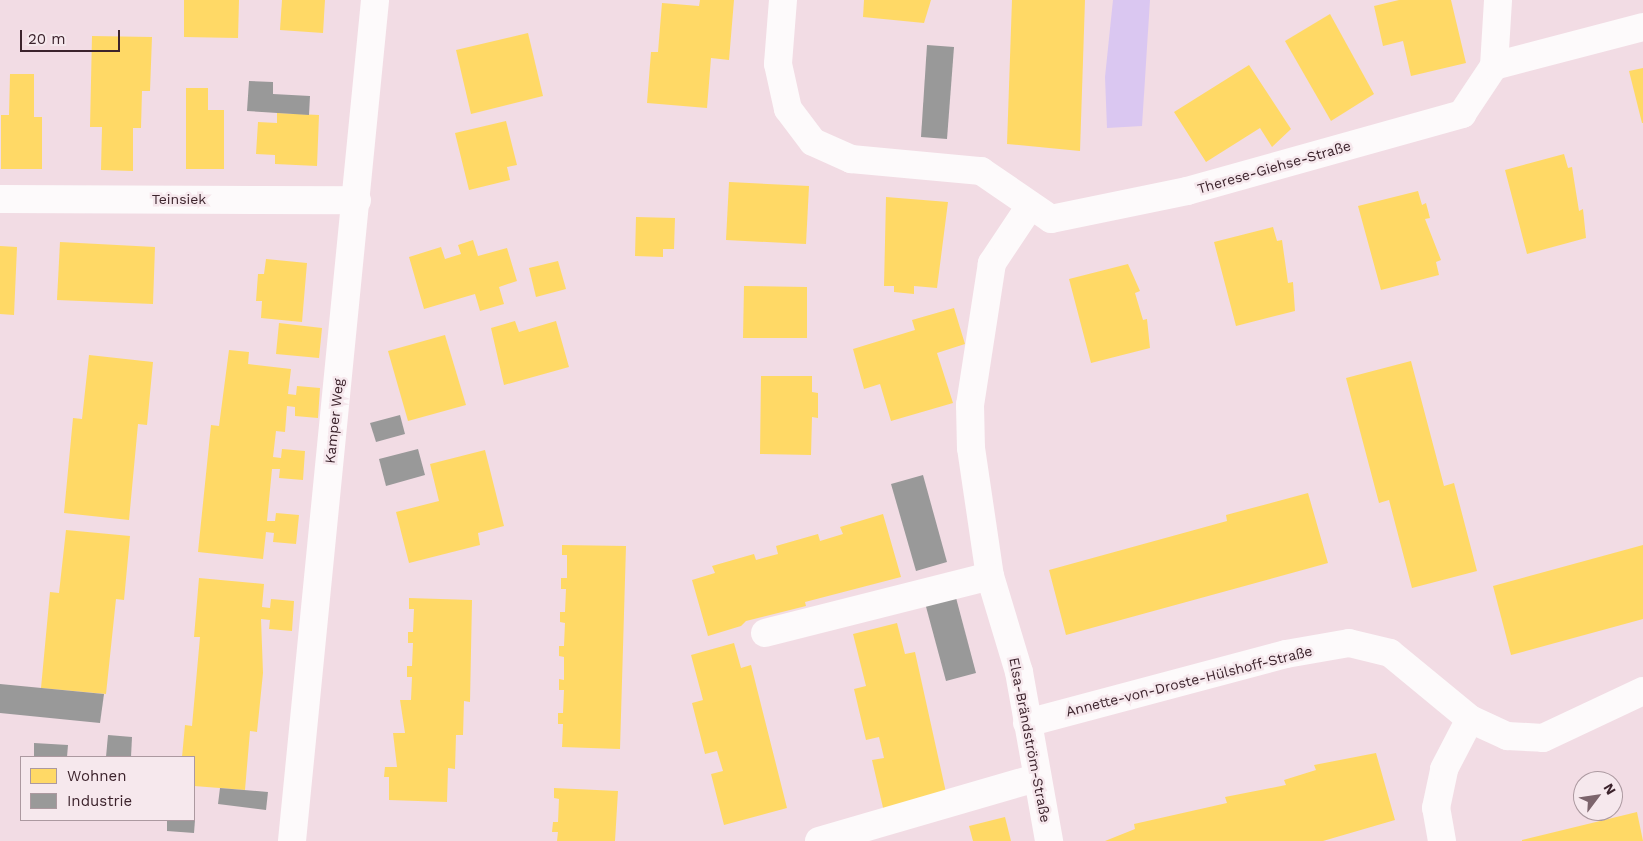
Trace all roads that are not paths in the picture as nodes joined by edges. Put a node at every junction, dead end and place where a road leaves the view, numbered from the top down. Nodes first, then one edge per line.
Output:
1 (375, 0) edge
2 (784, 0) edge
3 (1498, 0) edge
4 (1643, 27) edge
5 (1494, 66) junction
6 (0, 198) edge
7 (357, 200) junction
8 (1030, 206) junction
9 (990, 576) junction
10 (765, 633) dead end
11 (1643, 691) edge
12 (1470, 719) junction
13 (1027, 723) junction
14 (1036, 778) junction
15 (292, 841) edge
16 (819, 841) edge
17 (1049, 841) edge
18 (1442, 841) edge

1 - 7 street, Kamper Weg
2 - 8 street, Therese-Giehse-Straße
3 - 5 street
4 - 5 street
5 - 8 street, Therese-Giehse-Straße
6 - 7 street, Teinsiek
7 - 15 street, Kamper Weg
8 - 9 street, Elsa-Brändström-Straße
9 - 10 street
9 - 13 street, Elsa-Brändström-Straße
11 - 12 street, Annette-von-Droste-Hülshoff-Straße
12 - 13 street, Annette-von-Droste-Hülshoff-Straße
12 - 18 street
13 - 14 street, Elsa-Brändström-Straße
14 - 16 street
14 - 17 street, Elsa-Brändström-Straße

